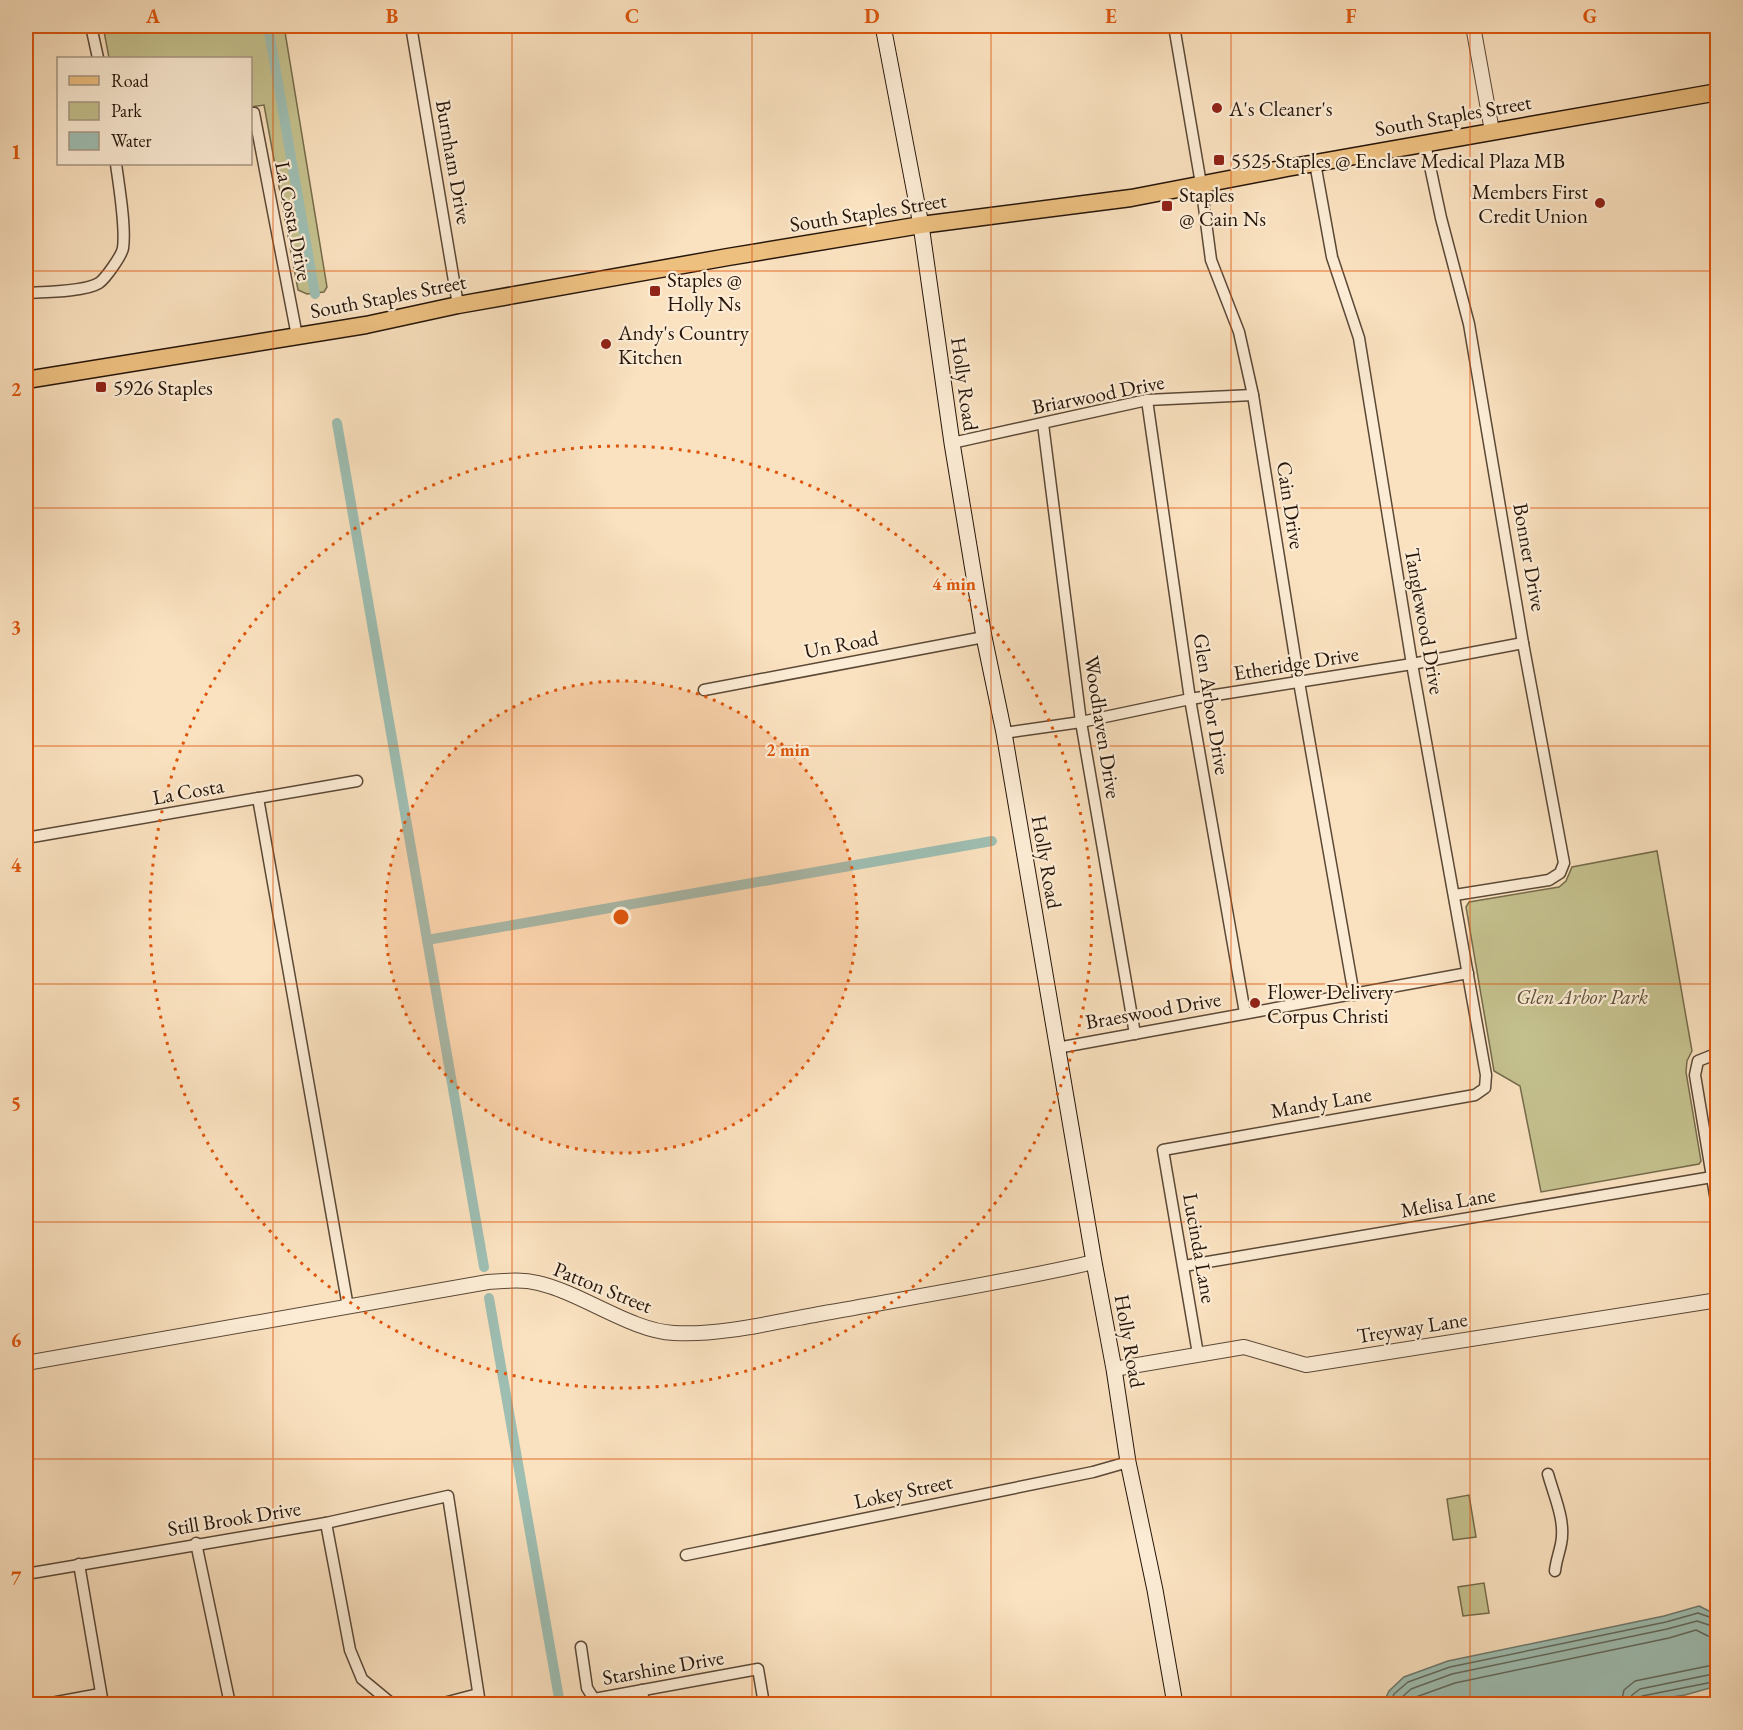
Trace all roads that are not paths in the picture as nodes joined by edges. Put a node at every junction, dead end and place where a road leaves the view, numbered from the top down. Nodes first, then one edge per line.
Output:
1 (91, 26) edge
2 (411, 26) edge
3 (883, 26) edge
4 (1174, 26) edge
5 (1473, 26) edge
6 (98, 57) edge
7 (1718, 92) edge
8 (252, 113) edge
9 (1492, 131) junction
10 (1425, 143) junction
11 (1316, 163) junction
12 (116, 165) edge
13 (1201, 184) junction
14 (921, 225) junction
15 (26, 293) edge
16 (458, 305) junction
17 (297, 336) junction
18 (26, 380) edge
19 (1253, 395) junction
20 (1147, 400) junction
21 (1043, 424) junction
22 (952, 443) junction
23 (984, 637) junction
24 (1523, 643) junction
25 (1412, 664) junction
26 (1299, 682) junction
27 (704, 690) dead end
28 (1190, 699) junction
29 (1081, 722) junction
30 (1004, 733) junction
31 (357, 781) dead end
32 (258, 798) junction
33 (26, 838) edge
34 (1455, 896) junction
35 (1468, 973) junction
36 (1354, 995) junction
37 (1245, 1013) junction
38 (1135, 1034) junction
39 (1057, 1048) junction
40 (1718, 1053) edge
41 (1485, 1088) joint
42 (1163, 1150) joint
43 (1714, 1177) edge
44 (1718, 1213) edge
45 (1094, 1262) junction
46 (1184, 1266) junction
47 (1718, 1300) edge
48 (348, 1307) junction
49 (1198, 1354) junction
50 (26, 1363) edge
51 (1114, 1369) junction
52 (1128, 1462) junction
53 (1548, 1474) dead end
54 (326, 1523) junction
55 (196, 1544) junction
56 (686, 1555) dead end
57 (79, 1564) junction
58 (1555, 1571) dead end
59 (26, 1574) edge
60 (581, 1647) dead end
61 (642, 1690) junction
62 (102, 1699) edge
63 (479, 1699) edge
64 (46, 1704) edge
65 (230, 1704) edge
66 (401, 1704) edge
67 (440, 1704) edge
68 (644, 1704) edge
69 (764, 1704) edge
70 (1175, 1704) edge

1 - 6 street
2 - 16 street, Burnham Drive
3 - 14 main road, Holly Road
4 - 13 street, Cain Drive
5 - 9 street
7 - 9 main road, South Staples Street
8 - 17 street, La Costa Drive
9 - 10 main road, South Staples Street
10 - 11 main road, South Staples Street
10 - 24 street, Bonner Drive
11 - 13 main road, South Staples Street
11 - 25 street, Tanglewood Drive
12 - 15 street
13 - 14 main road, South Staples Street
13 - 19 street, Cain Drive
14 - 16 main road, South Staples Street
14 - 22 main road, Holly Road
16 - 17 main road, South Staples Street
17 - 18 main road, South Staples Street
19 - 20 street, Briarwood Drive
19 - 26 street, Cain Drive
20 - 21 street, Briarwood Drive
20 - 28 street, Glen Arbor Drive
21 - 22 street, Briarwood Drive
21 - 29 street, Woodhaven Drive
22 - 23 main road, Holly Road
23 - 27 street, Un Road
23 - 30 main road, Holly Road
24 - 25 street, Etheridge Drive
24 - 34 street, Bonner Drive
25 - 26 street, Etheridge Drive
25 - 34 street, Tanglewood Drive
26 - 28 street, Etheridge Drive
26 - 36 street, Cain Drive
28 - 29 street, Etheridge Drive
28 - 37 street, Glen Arbor Drive
29 - 30 street, Etheridge Drive
29 - 38 street, Woodhaven Drive
30 - 39 main road, Holly Road
31 - 32 street, La Costa
32 - 33 street, La Costa
32 - 48 street
34 - 35 street, Tanglewood Drive
35 - 36 street, Braeswood Drive
35 - 41 street, Tanglewood Drive
36 - 37 street, Braeswood Drive
37 - 38 street, Braeswood Drive
38 - 39 street, Braeswood Drive
39 - 45 main road, Holly Road
40 - 43 street
41 - 42 street, Mandy Lane
42 - 46 street, Lucinda Lane
43 - 44 street
43 - 46 street, Melisa Lane
45 - 48 street, Patton Street
45 - 51 main road, Holly Road
46 - 49 street, Lucinda Lane
47 - 49 street, Treyway Lane
48 - 50 street, Patton Street
49 - 51 street, Treyway Lane
51 - 52 main road, Holly Road
52 - 56 street, Lokey Street
52 - 70 main road, Holly Road
53 - 58 street
54 - 55 street, Still Brook Drive
54 - 63 street, Still Brook Drive
54 - 66 street
55 - 57 street, Still Brook Drive
55 - 65 street
57 - 59 street, Still Brook Drive
57 - 62 street
60 - 61 street, Starshine Drive
61 - 68 street
61 - 69 street, Starshine Drive
62 - 64 street
63 - 67 street

